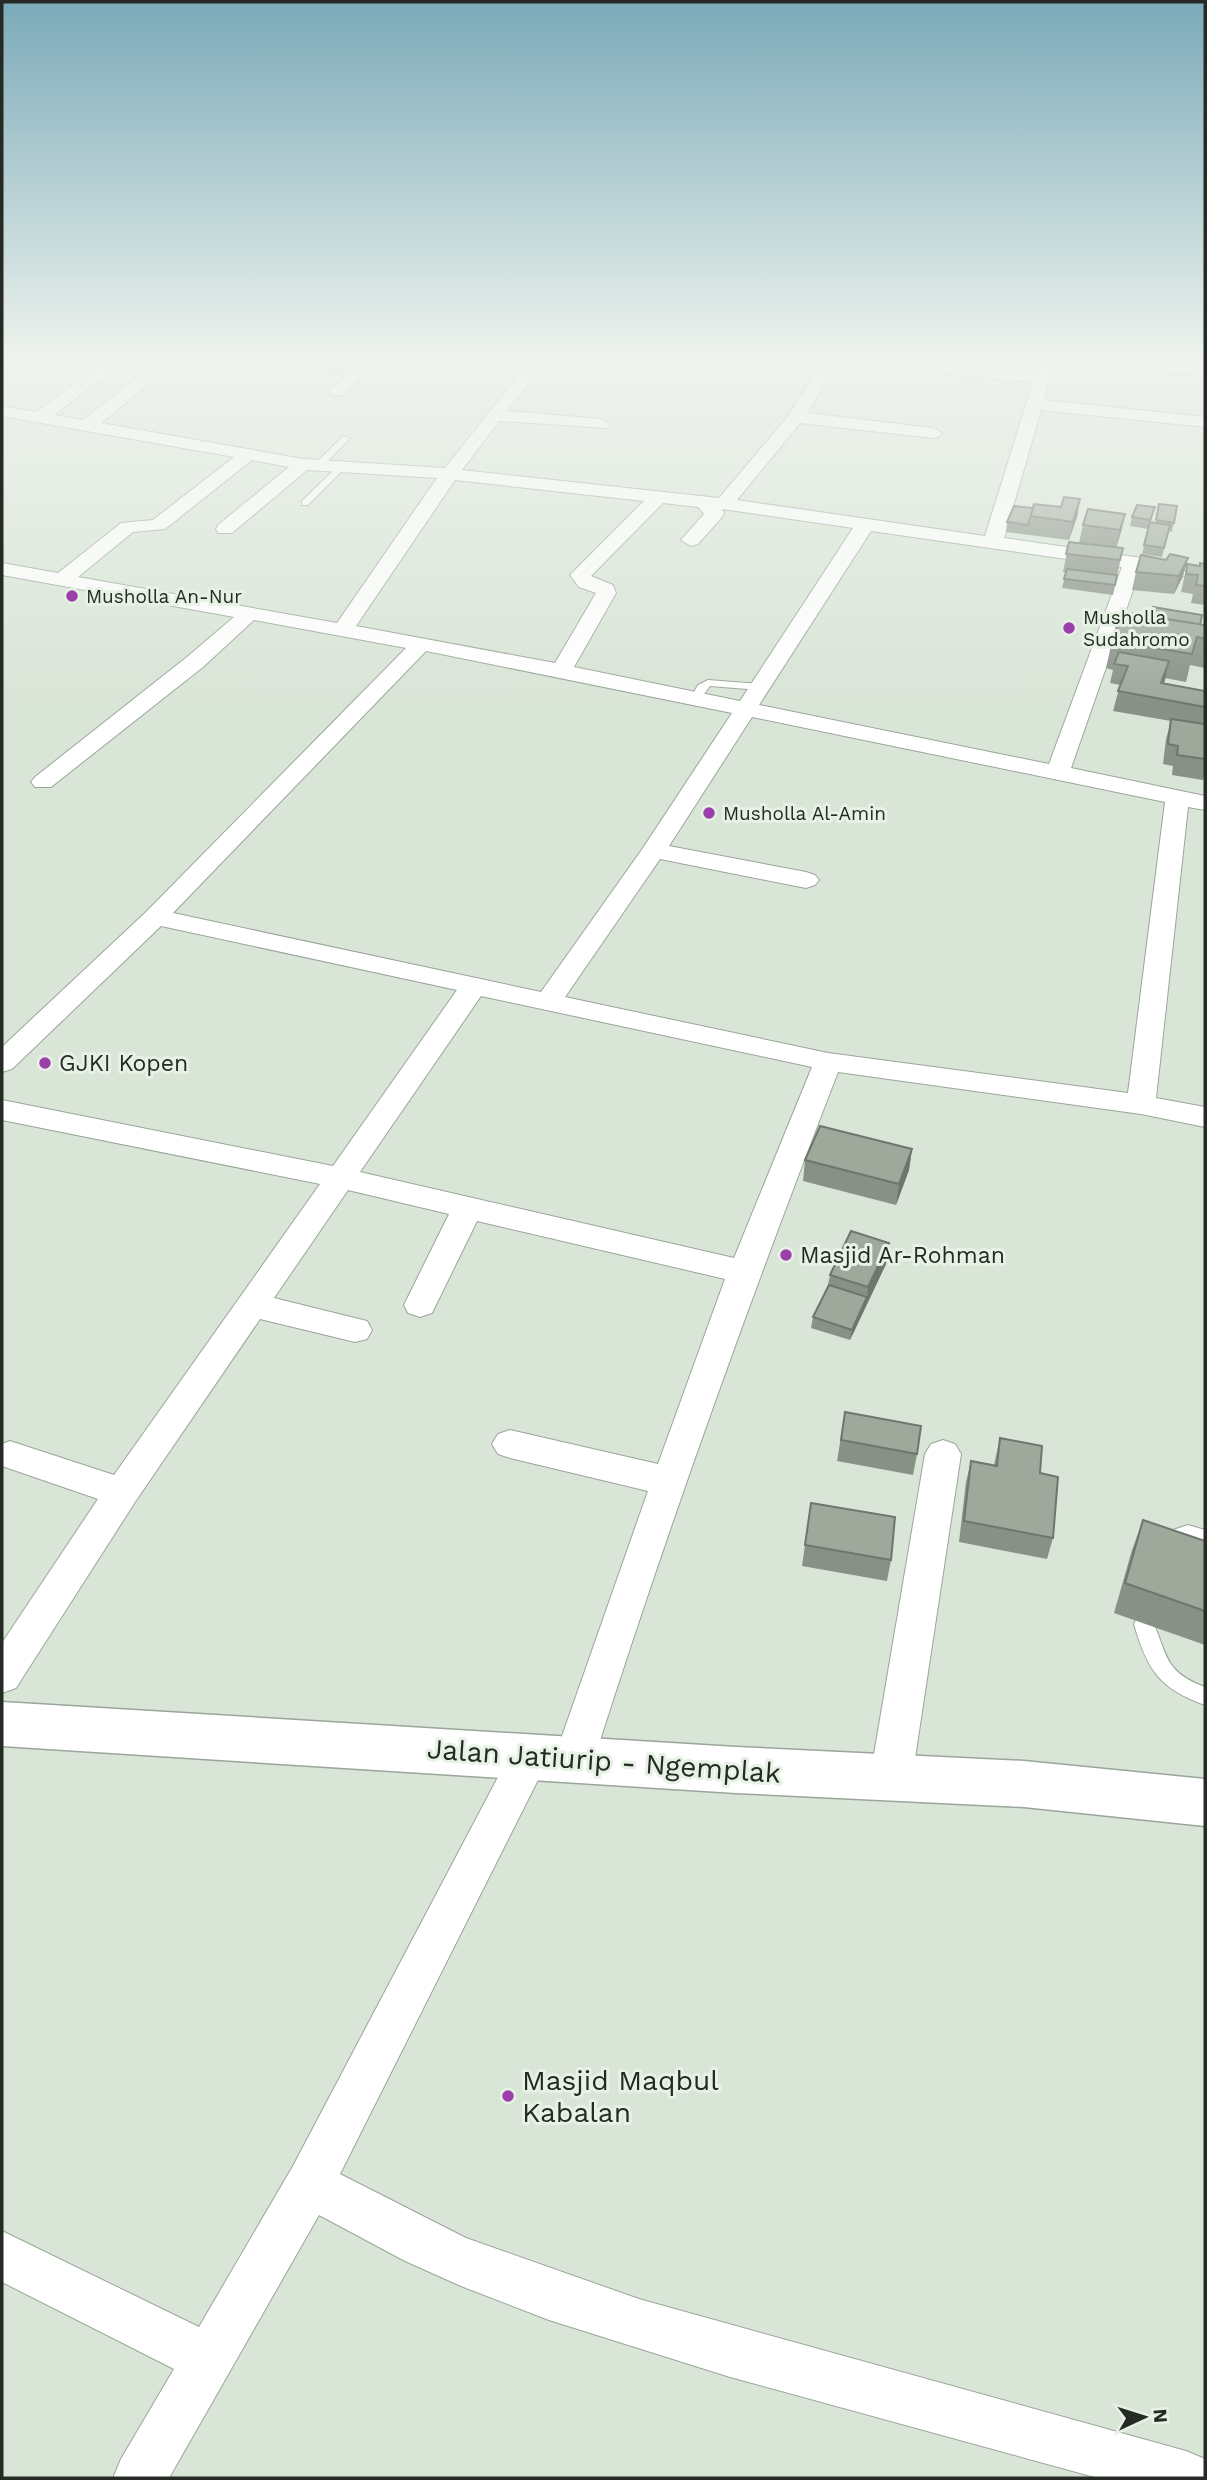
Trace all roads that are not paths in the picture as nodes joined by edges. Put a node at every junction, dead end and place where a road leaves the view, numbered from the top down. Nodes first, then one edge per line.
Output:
1 (225, 473) edge
2 (300, 473) edge
3 (336, 473) edge
4 (429, 473) edge
5 (745, 473) edge
6 (1015, 473) edge
7 (452, 474) junction
8 (659, 496) junction
9 (305, 503) dead end
10 (717, 503) junction
11 (865, 525) junction
12 (225, 529) dead end
13 (691, 540) dead end
14 (993, 542) junction
15 (1133, 563) junction
16 (2, 569) edge
17 (1205, 573) edge
18 (63, 579) junction
19 (251, 612) junction
20 (344, 629) junction
21 (422, 644) junction
22 (561, 672) junction
23 (760, 687) junction
24 (695, 699) junction
25 (745, 709) junction
26 (1058, 772) junction
27 (43, 782) dead end
28 (1177, 797) junction
29 (1205, 803) edge
30 (654, 850) junction
31 (806, 880) dead end
32 (155, 917) junction
33 (474, 986) junction
34 (550, 1000) junction
35 (828, 1062) junction
36 (2, 1063) edge
37 (1141, 1104) junction
38 (2, 1110) edge
39 (1205, 1117) edge
40 (339, 1178) junction
41 (468, 1207) junction
42 (744, 1272) junction
43 (252, 1305) junction
44 (420, 1305) dead end
45 (355, 1330) dead end
46 (510, 1444) dead end
47 (943, 1454) dead end
48 (10, 1455) dead end
49 (668, 1481) junction
50 (122, 1492) junction
51 (1205, 1537) edge
52 (1159, 1559) edge
53 (1144, 1624) dead end
54 (2, 1675) edge
55 (1205, 1696) edge
56 (2, 1724) edge
57 (552, 1758) junction
58 (891, 1778) junction
59 (1205, 1803) edge
60 (310, 2183) junction
61 (2, 2256) edge
62 (209, 2359) junction
63 (141, 2478) edge
64 (1186, 2478) edge

1 - 18 street
2 - 12 street
3 - 9 lane
4 - 7 street
5 - 10 street
6 - 14 street
7 - 8 street
7 - 20 street
8 - 10 street
8 - 22 street
10 - 11 street
10 - 13 street
11 - 14 street
11 - 23 street
14 - 15 street
15 - 17 street
15 - 26 street
16 - 18 street
18 - 19 street
19 - 20 street
19 - 27 street
20 - 21 street
21 - 22 street
21 - 32 street
22 - 24 street
23 - 24 lane
23 - 25 street
24 - 25 street
25 - 26 street
25 - 30 street
26 - 28 street
28 - 29 street
28 - 37 street
30 - 31 street
30 - 34 street
32 - 33 street
32 - 36 street
33 - 34 street
33 - 40 street
34 - 35 street
35 - 37 street
35 - 42 street
37 - 39 street
38 - 40 street
40 - 41 street
40 - 43 street
41 - 42 street
41 - 44 street
42 - 49 street
43 - 45 street
43 - 50 street
46 - 49 street
47 - 58 street
48 - 50 street
49 - 57 street
50 - 54 street
51 - 52 lane
53 - 55 lane
56 - 57 street, Jalan Jatiurip - Ngemplak
57 - 58 street, Jalan Jatiurip - Ngemplak
57 - 60 street
58 - 59 street, Jalan Jatiurip - Ngemplak
60 - 62 street
60 - 64 street
61 - 62 street
62 - 63 street

